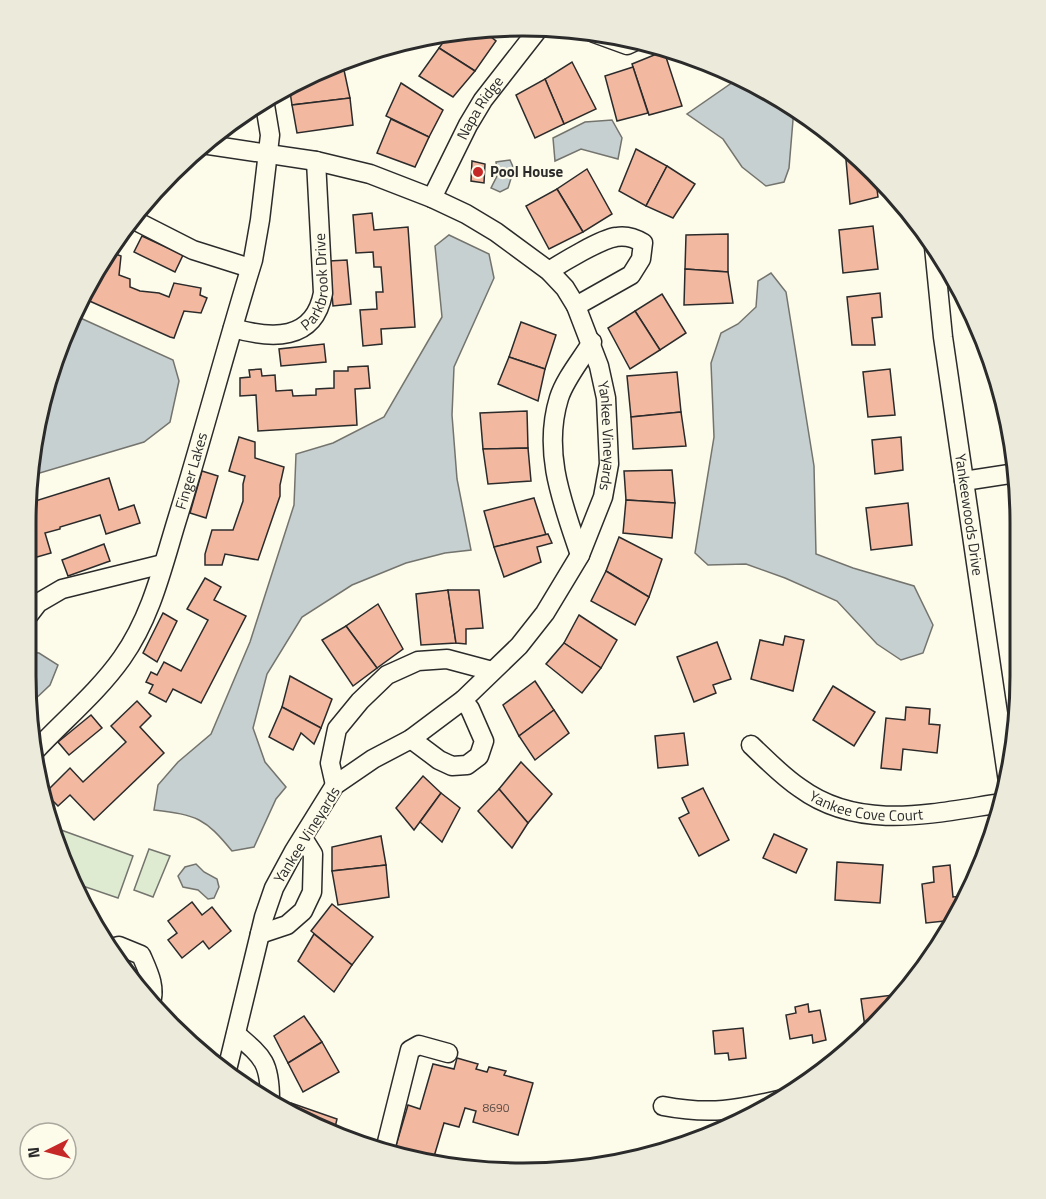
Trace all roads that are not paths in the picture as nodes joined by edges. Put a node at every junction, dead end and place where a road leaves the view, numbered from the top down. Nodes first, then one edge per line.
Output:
1 (533, 36) edge
2 (266, 110) edge
3 (216, 146) edge
4 (267, 153) junction
5 (316, 161) junction
6 (432, 198) junction
7 (140, 223) edge
8 (936, 265) edge
9 (250, 268) junction
10 (549, 271) junction
11 (576, 306) junction
12 (233, 328) junction
13 (592, 342) junction
14 (1007, 474) edge
15 (964, 481) junction
16 (580, 555) junction
17 (163, 564) junction
18 (36, 606) edge
19 (492, 671) junction
20 (463, 700) junction
21 (411, 739) junction
22 (41, 745) edge
23 (751, 745) dead end
24 (1004, 753) edge
25 (335, 785) junction
26 (992, 804) edge
27 (303, 838) junction
28 (260, 934) junction
29 (118, 946) edge
30 (152, 991) edge
31 (236, 1034) junction
32 (448, 1053) dead end
33 (229, 1063) edge
34 (270, 1092) edge
35 (663, 1106) dead end
36 (749, 1107) edge
37 (387, 1143) edge

1 - 6 street, Napa Ridge
2 - 4 street, Finger Lakes
3 - 4 street, Yankee Vineyards
4 - 5 street, Yankee Vineyards
4 - 9 street, Finger Lakes
5 - 6 street, Yankee Vineyards
5 - 12 street, Parkbrook Drive
6 - 10 street, Yankee Vineyards
7 - 9 street
8 - 15 street, Yankeewoods Drive
9 - 12 street, Finger Lakes
10 - 11 street, Yankee Vineyards
10 - 11 street
11 - 13 street, Yankee Vineyards
12 - 17 street, Finger Lakes
13 - 16 street, Yankee Vineyards
13 - 16 street
14 - 15 street
15 - 24 street, Yankeewoods Drive
16 - 19 street, Yankee Vineyards
17 - 18 street
17 - 22 street, Finger Lakes
19 - 20 street, Yankee Vineyards
19 - 25 street
20 - 21 street, Yankee Vineyards
20 - 21 street
21 - 25 street, Yankee Vineyards
23 - 26 street, Yankee Cove Court
25 - 27 street, Yankee Vineyards
27 - 28 street, Yankee Vineyards
27 - 28 street
28 - 31 street, Yankee Vineyards
29 - 30 street
31 - 33 street, Yankee Vineyards
31 - 34 street
32 - 37 street
35 - 36 street

